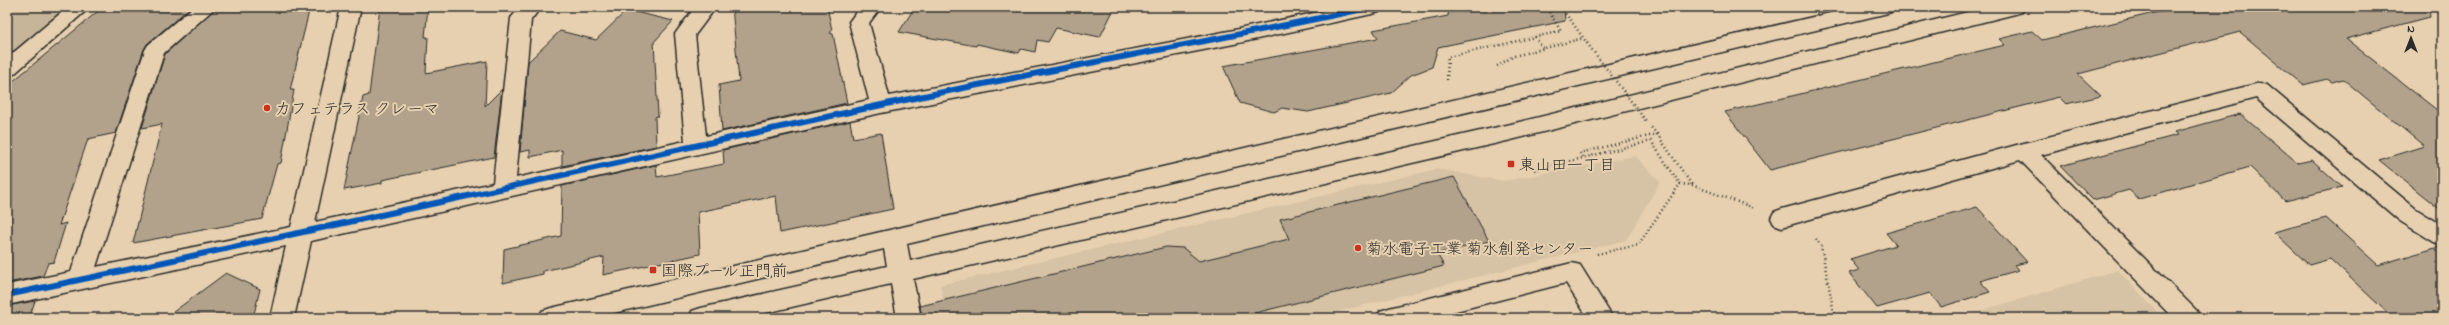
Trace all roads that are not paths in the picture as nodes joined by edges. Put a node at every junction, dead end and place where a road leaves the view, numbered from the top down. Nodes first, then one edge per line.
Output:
1 (80, 7) edge
2 (206, 7) edge
3 (350, 7) edge
4 (531, 7) edge
5 (706, 7) edge
6 (871, 7) edge
7 (1372, 7) edge
8 (1884, 7) edge
9 (2015, 7) edge
10 (7, 69) edge
11 (881, 105) junction
12 (696, 146) junction
13 (2024, 151) junction
14 (504, 189) junction
15 (1782, 218) road end
16 (301, 234) junction
17 (2442, 236) edge
18 (894, 238) junction
19 (900, 272) junction
20 (80, 280) junction
21 (7, 295) edge
22 (282, 318) edge
23 (551, 318) edge
24 (700, 318) edge
25 (909, 318) edge
26 (1389, 318) edge
27 (1601, 318) edge
28 (2188, 318) edge

1 - 10 street
2 - 20 street
3 - 16 street
4 - 14 street
5 - 12 street
6 - 11 street
7 - 11 street
8 - 18 street
9 - 19 street
11 - 12 street
12 - 14 street
13 - 15 street
13 - 17 street
13 - 28 street
14 - 16 street
16 - 20 street
16 - 22 street
18 - 19 street
18 - 23 street
19 - 24 street
19 - 25 street
20 - 21 street
26 - 27 street

